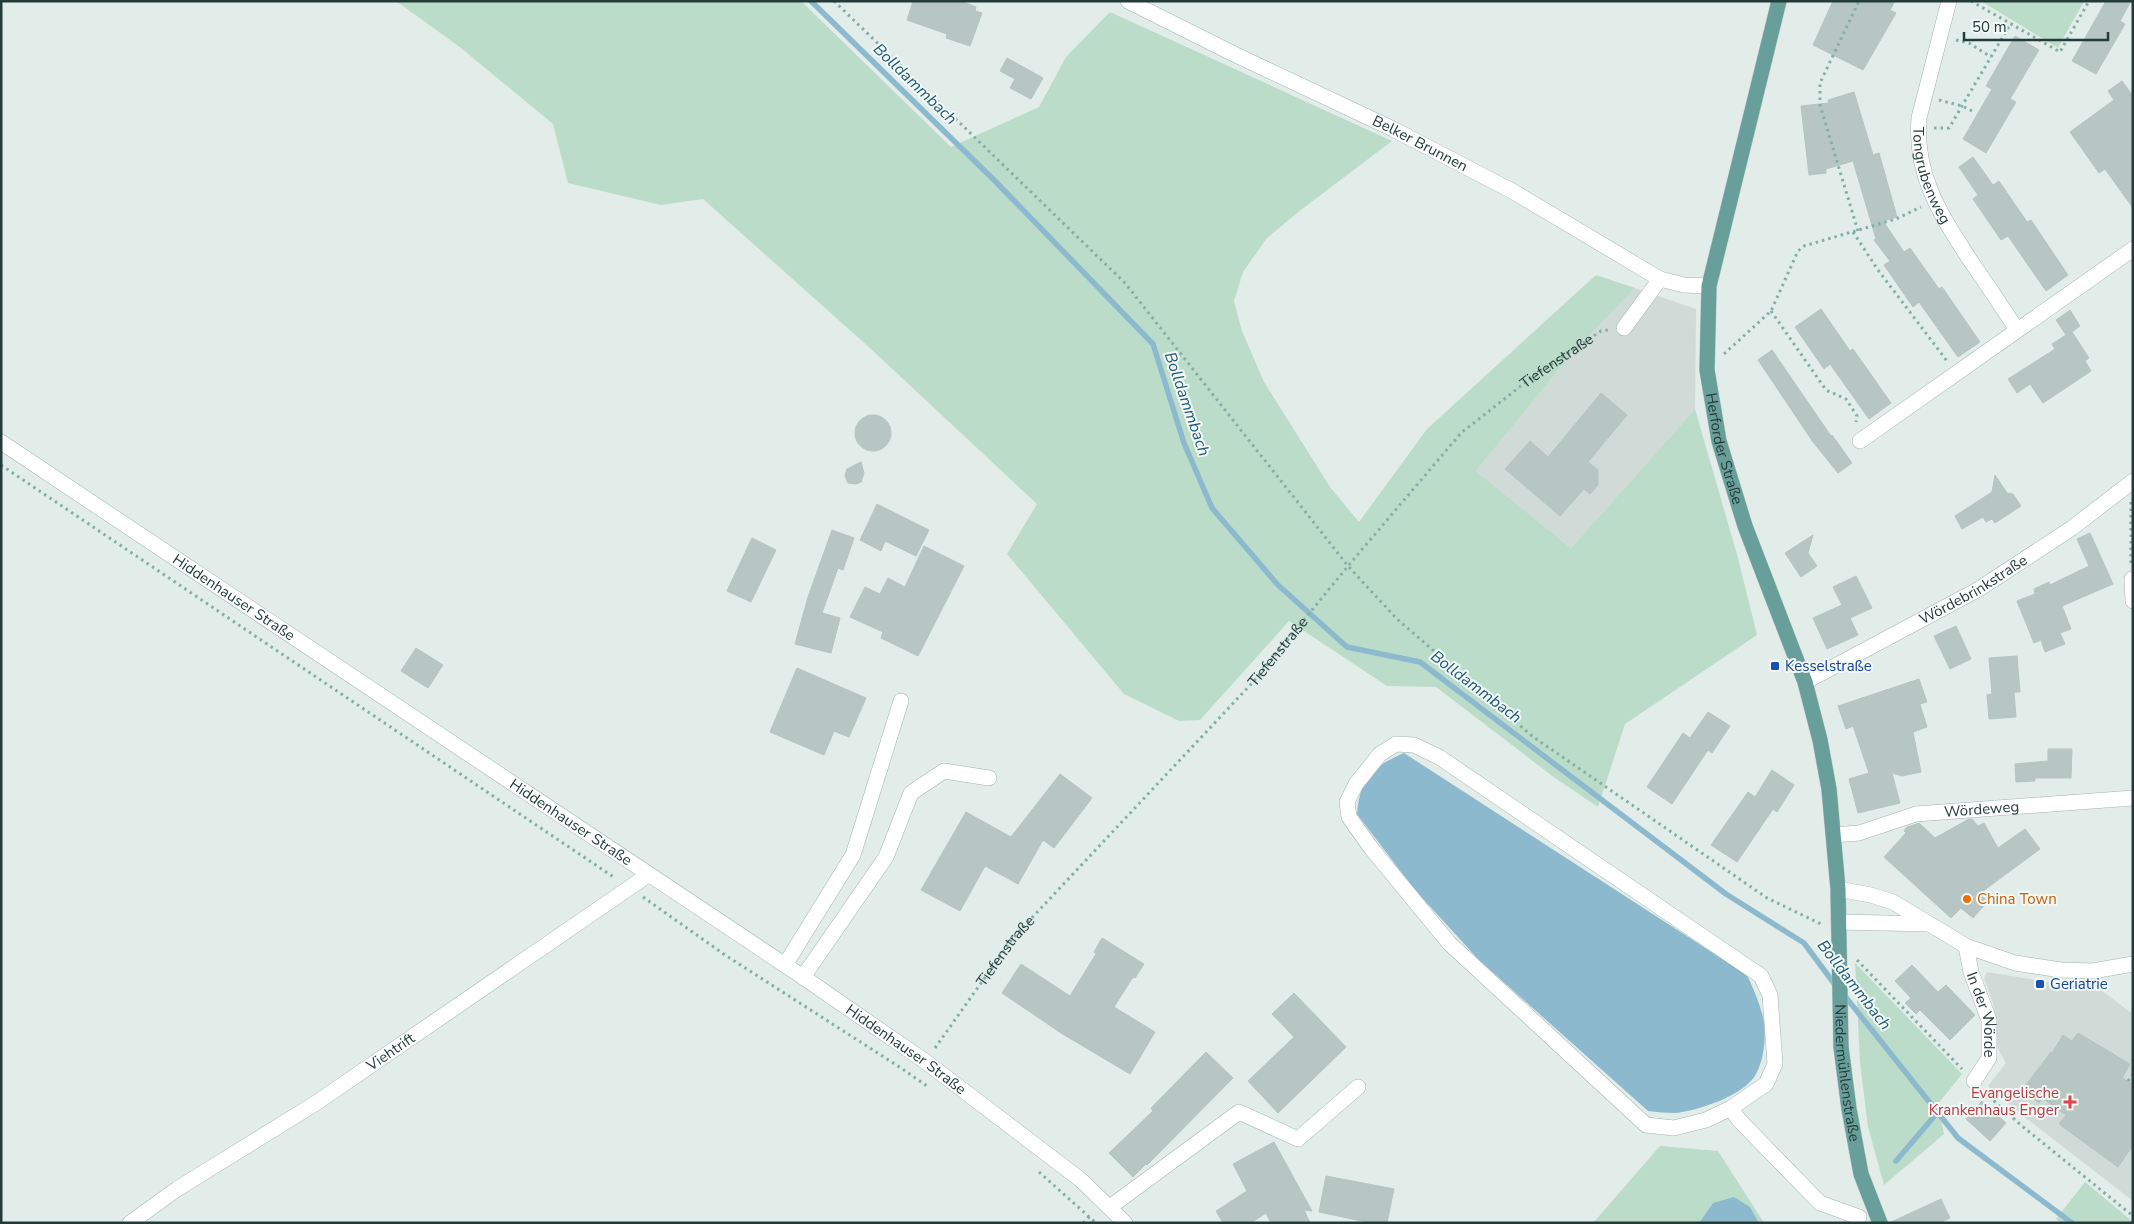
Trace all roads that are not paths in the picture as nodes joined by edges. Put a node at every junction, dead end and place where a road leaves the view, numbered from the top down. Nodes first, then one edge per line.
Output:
1 (1128, 1) edge
2 (1778, 1) edge
3 (1949, 1) edge
4 (2133, 249) edge
5 (1660, 279) junction
6 (1709, 286) junction
7 (1624, 328) road end
8 (2017, 330) junction
9 (1860, 441) road end
10 (1, 442) edge
11 (2133, 481) edge
12 (2132, 579) edge
13 (2133, 600) edge
14 (1805, 682) junction
15 (901, 701) dead end
16 (989, 778) dead end
17 (2133, 798) edge
18 (1834, 835) junction
19 (648, 875) junction
20 (1838, 888) junction
21 (1838, 922) junction
22 (1929, 924) junction
23 (1966, 946) junction
24 (2133, 964) edge
25 (785, 965) junction
26 (803, 977) junction
27 (1974, 1081) dead end
28 (1358, 1087) dead end
29 (1731, 1108) junction
30 (1110, 1207) junction
31 (1877, 1217) edge
32 (1856, 1220) edge
33 (130, 1223) edge
34 (1125, 1223) edge

1 - 5 street, Belker Brunnen
2 - 6 main road, Herforder Straße
3 - 8 street, Tongrubenweg
4 - 8 street
5 - 6 street, Belker Brunnen
5 - 7 street
6 - 14 main road, Herforder Straße
8 - 9 street
10 - 19 street, Hiddenhauser Straße
11 - 14 street, Wördebrinkstraße
12 - 13 street
14 - 18 main road, Herforder Straße
15 - 25 street
16 - 26 street
17 - 18 street, Wördeweg
18 - 20 main road, Herforder Straße
19 - 25 street, Hiddenhauser Straße
19 - 33 street, Viehtrift
20 - 21 main road, Niedermühlenstraße
20 - 22 street
21 - 22 street
21 - 31 main road, Niedermühlenstraße
22 - 23 street
23 - 24 street
23 - 27 street, In der Wörde
25 - 26 street, Hiddenhauser Straße
26 - 30 street, Hiddenhauser Straße
28 - 30 street
29 - 29 street
29 - 32 street
30 - 34 street, Hiddenhauser Straße
31 - 32 street

